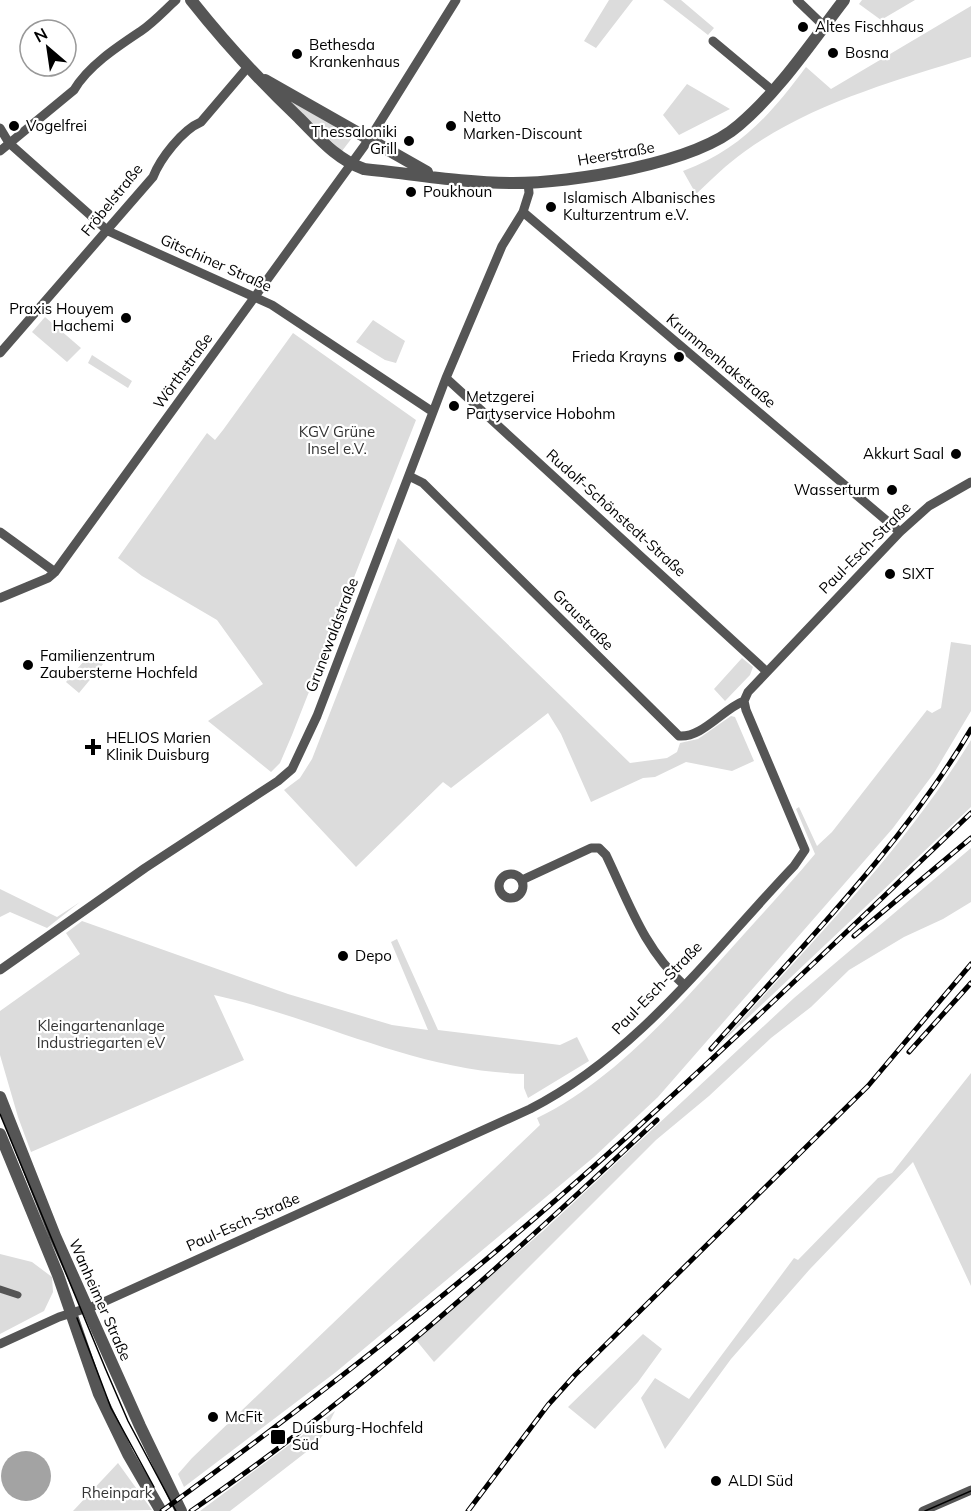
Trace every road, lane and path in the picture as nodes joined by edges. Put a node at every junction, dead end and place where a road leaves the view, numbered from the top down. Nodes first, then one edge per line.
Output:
1 (176, 0) edge
2 (191, 0) edge
3 (456, 0) edge
4 (797, 0) edge
5 (844, 0) edge
6 (824, 26) junction
7 (712, 41) dead end
8 (249, 70) junction
9 (772, 91) junction
10 (0, 128) edge
11 (370, 138) junction
12 (9, 143) junction
13 (0, 151) edge
14 (351, 164) junction
15 (443, 177) junction
16 (528, 182) junction
17 (523, 212) junction
18 (108, 231) junction
19 (256, 296) junction
20 (0, 353) edge
21 (446, 378) junction
22 (433, 412) junction
23 (409, 476) junction
24 (971, 482) edge
25 (0, 532) edge
26 (900, 532) junction
27 (55, 572) junction
28 (0, 598) edge
29 (766, 671) junction
30 (744, 701) junction
31 (522, 880) dead end
32 (0, 970) edge
33 (684, 985) junction
34 (0, 1098) edge
35 (0, 1134) edge
36 (0, 1289) edge
37 (18, 1295) dead end
38 (87, 1307) junction
39 (69, 1313) junction
40 (0, 1344) edge
41 (971, 1490) edge
42 (161, 1511) edge
43 (181, 1511) edge
44 (923, 1511) edge

1 - 12 street
2 - 8 street, Heerstraße
3 - 11 street, Wörthstraße
4 - 6 street
5 - 6 street, Heerstraße
6 - 9 street, Heerstraße
7 - 9 street
8 - 11 street, Heerstraße
8 - 14 street, Heerstraße
8 - 18 street, Fröbelstraße
9 - 16 street, Heerstraße
10 - 12 street, Gitschiner Straße
11 - 14 street, Wörthstraße
11 - 15 street, Heerstraße
12 - 13 street
12 - 18 street, Gitschiner Straße
14 - 15 street, Heerstraße
14 - 19 street, Wörthstraße
15 - 16 street, Heerstraße
16 - 17 street, Grunewaldstraße
17 - 21 street, Grunewaldstraße
17 - 26 street, Krummenhakstraße
18 - 19 street, Gitschiner Straße
18 - 20 street, Fröbelstraße
19 - 22 street, Gitschiner Straße
19 - 27 street, Wörthstraße
21 - 22 street, Grunewaldstraße
21 - 29 street, Rudolf-Schönstedt-Straße
22 - 23 street, Grunewaldstraße
23 - 30 street, Graustraße
23 - 32 street, Grunewaldstraße
24 - 26 street, Paul-Esch-Straße
25 - 27 street
26 - 29 street, Paul-Esch-Straße
27 - 28 street, Wörthstraße
29 - 30 street, Paul-Esch-Straße
30 - 33 street, Paul-Esch-Straße
31 - 33 street
33 - 38 street, Paul-Esch-Straße
34 - 38 street, Wanheimer Straße
35 - 39 street, Wanheimer Straße
36 - 37 street
38 - 39 street, Paul-Esch-Straße
38 - 43 street, Wanheimer Straße
39 - 40 street, Paul-Esch-Straße
39 - 42 street, Wanheimer Straße
41 - 44 street

